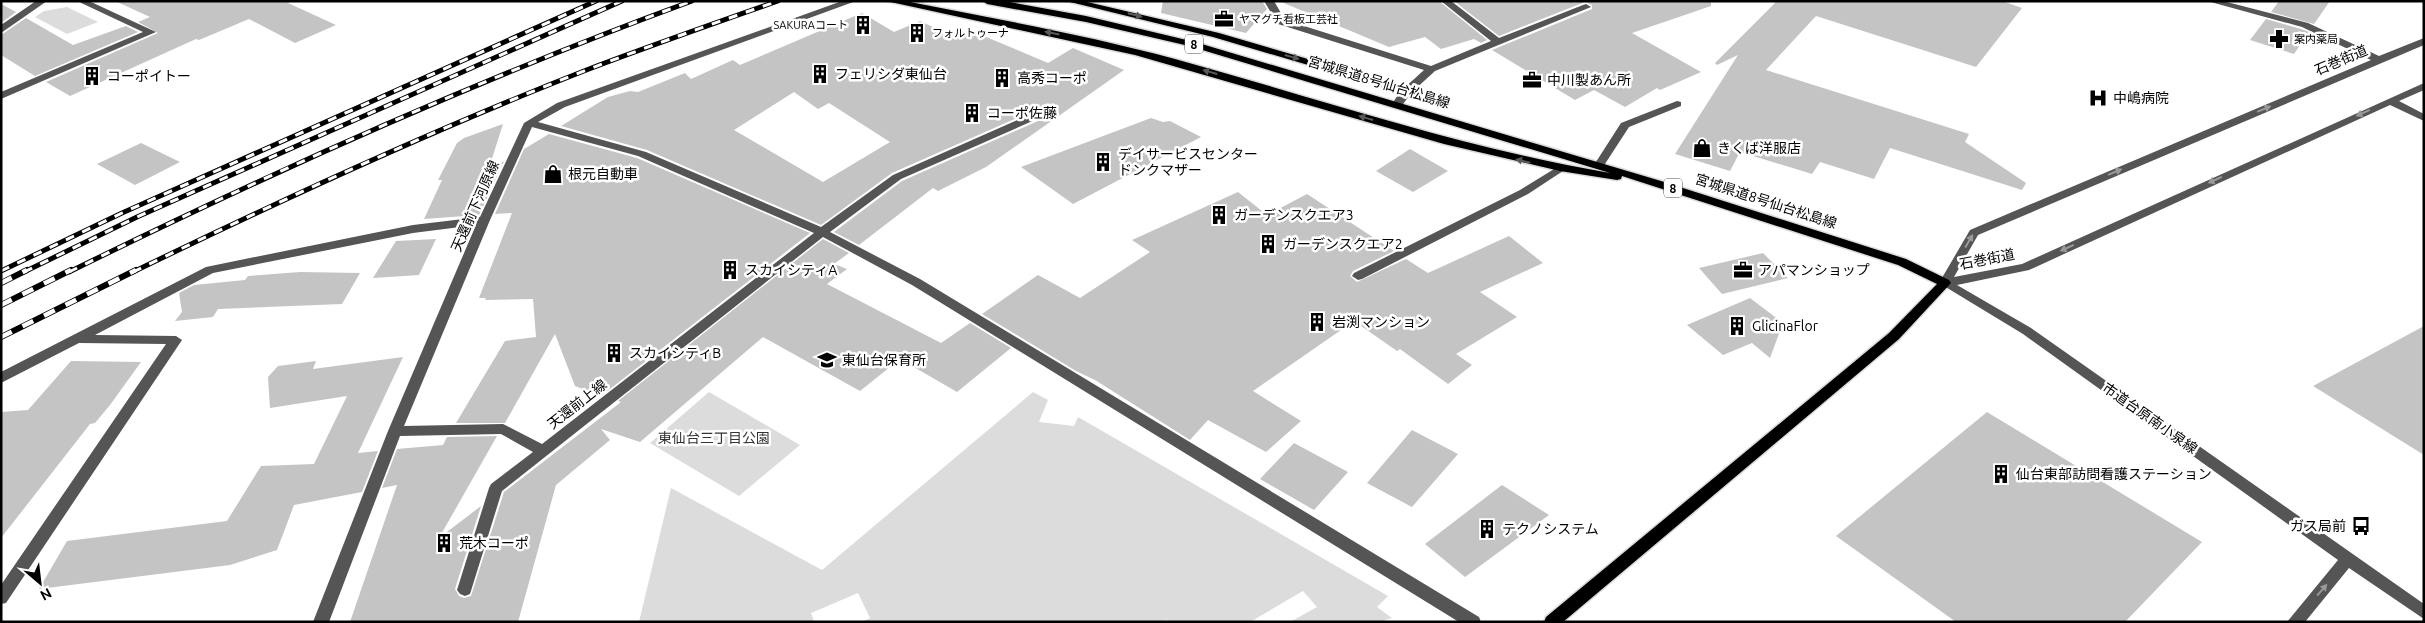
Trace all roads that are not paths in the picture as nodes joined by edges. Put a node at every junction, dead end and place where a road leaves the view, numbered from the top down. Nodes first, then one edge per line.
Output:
1 (43, 1) edge
2 (81, 1) edge
3 (852, 1) edge
4 (890, 1) edge
5 (987, 1) edge
6 (1070, 1) edge
7 (1269, 1) edge
8 (1445, 1) edge
9 (1573, 1) edge
10 (2212, 1) edge
11 (1, 30) edge
12 (1498, 42) junction
13 (2424, 42) edge
14 (2379, 60) junction
15 (1431, 69) junction
16 (2424, 86) edge
17 (1407, 91) junction
18 (1, 96) edge
19 (2390, 101) junction
20 (1677, 104) dead end
21 (1396, 105) junction
22 (1033, 117) dead end
23 (2424, 118) edge
24 (529, 124) junction
25 (1599, 165) junction
26 (1559, 169) junction
27 (1657, 183) junction
28 (484, 220) junction
29 (822, 232) junction
30 (1358, 276) dead end
31 (1945, 283) junction
32 (74, 338) junction
33 (1, 378) edge
34 (396, 431) junction
35 (543, 451) junction
36 (2348, 559) junction
37 (465, 590) dead end
38 (1, 598) edge
39 (2424, 613) edge
40 (321, 622) edge
41 (1473, 622) edge
42 (1552, 622) edge
43 (2295, 622) edge

1 - 11 street
2 - 18 street
3 - 24 street
26 -> 4 main road
5 - 21 main road, 宮城県道8号仙台松島線 / 8
6 -> 17 main road
7 - 15 street
8 - 12 street
9 - 12 street
10 - 14 street
12 - 15 street
13 - 14 street, 石巻街道
31 -> 14 street, 石巻街道
15 - 17 street
16 - 19 street, 石巻街道
17 - 21 street
19 - 23 street
19 -> 31 street, 石巻街道
20 - 25 street
21 - 25 main road, 宮城県道8号仙台松島線 / 8
22 - 29 street, 天還前上線
24 - 28 street, 天還前下河原線
24 - 29 street
25 - 27 main road, 宮城県道8号仙台松島線 / 8
26 - 27 main road
26 - 30 street
27 - 31 main road, 宮城県道8号仙台松島線 / 8
28 - 32 street
28 - 34 street, 天還前下河原線
29 - 35 street, 天還前上線
29 - 41 street
31 - 36 street, 市道台原南小泉線
31 - 42 main road
32 - 33 street
32 - 38 street
34 - 35 street
34 - 40 street, 天還前下河原線
35 - 37 street, 天還前上線
36 - 39 street, 市道台原南小泉線
43 -> 36 street

